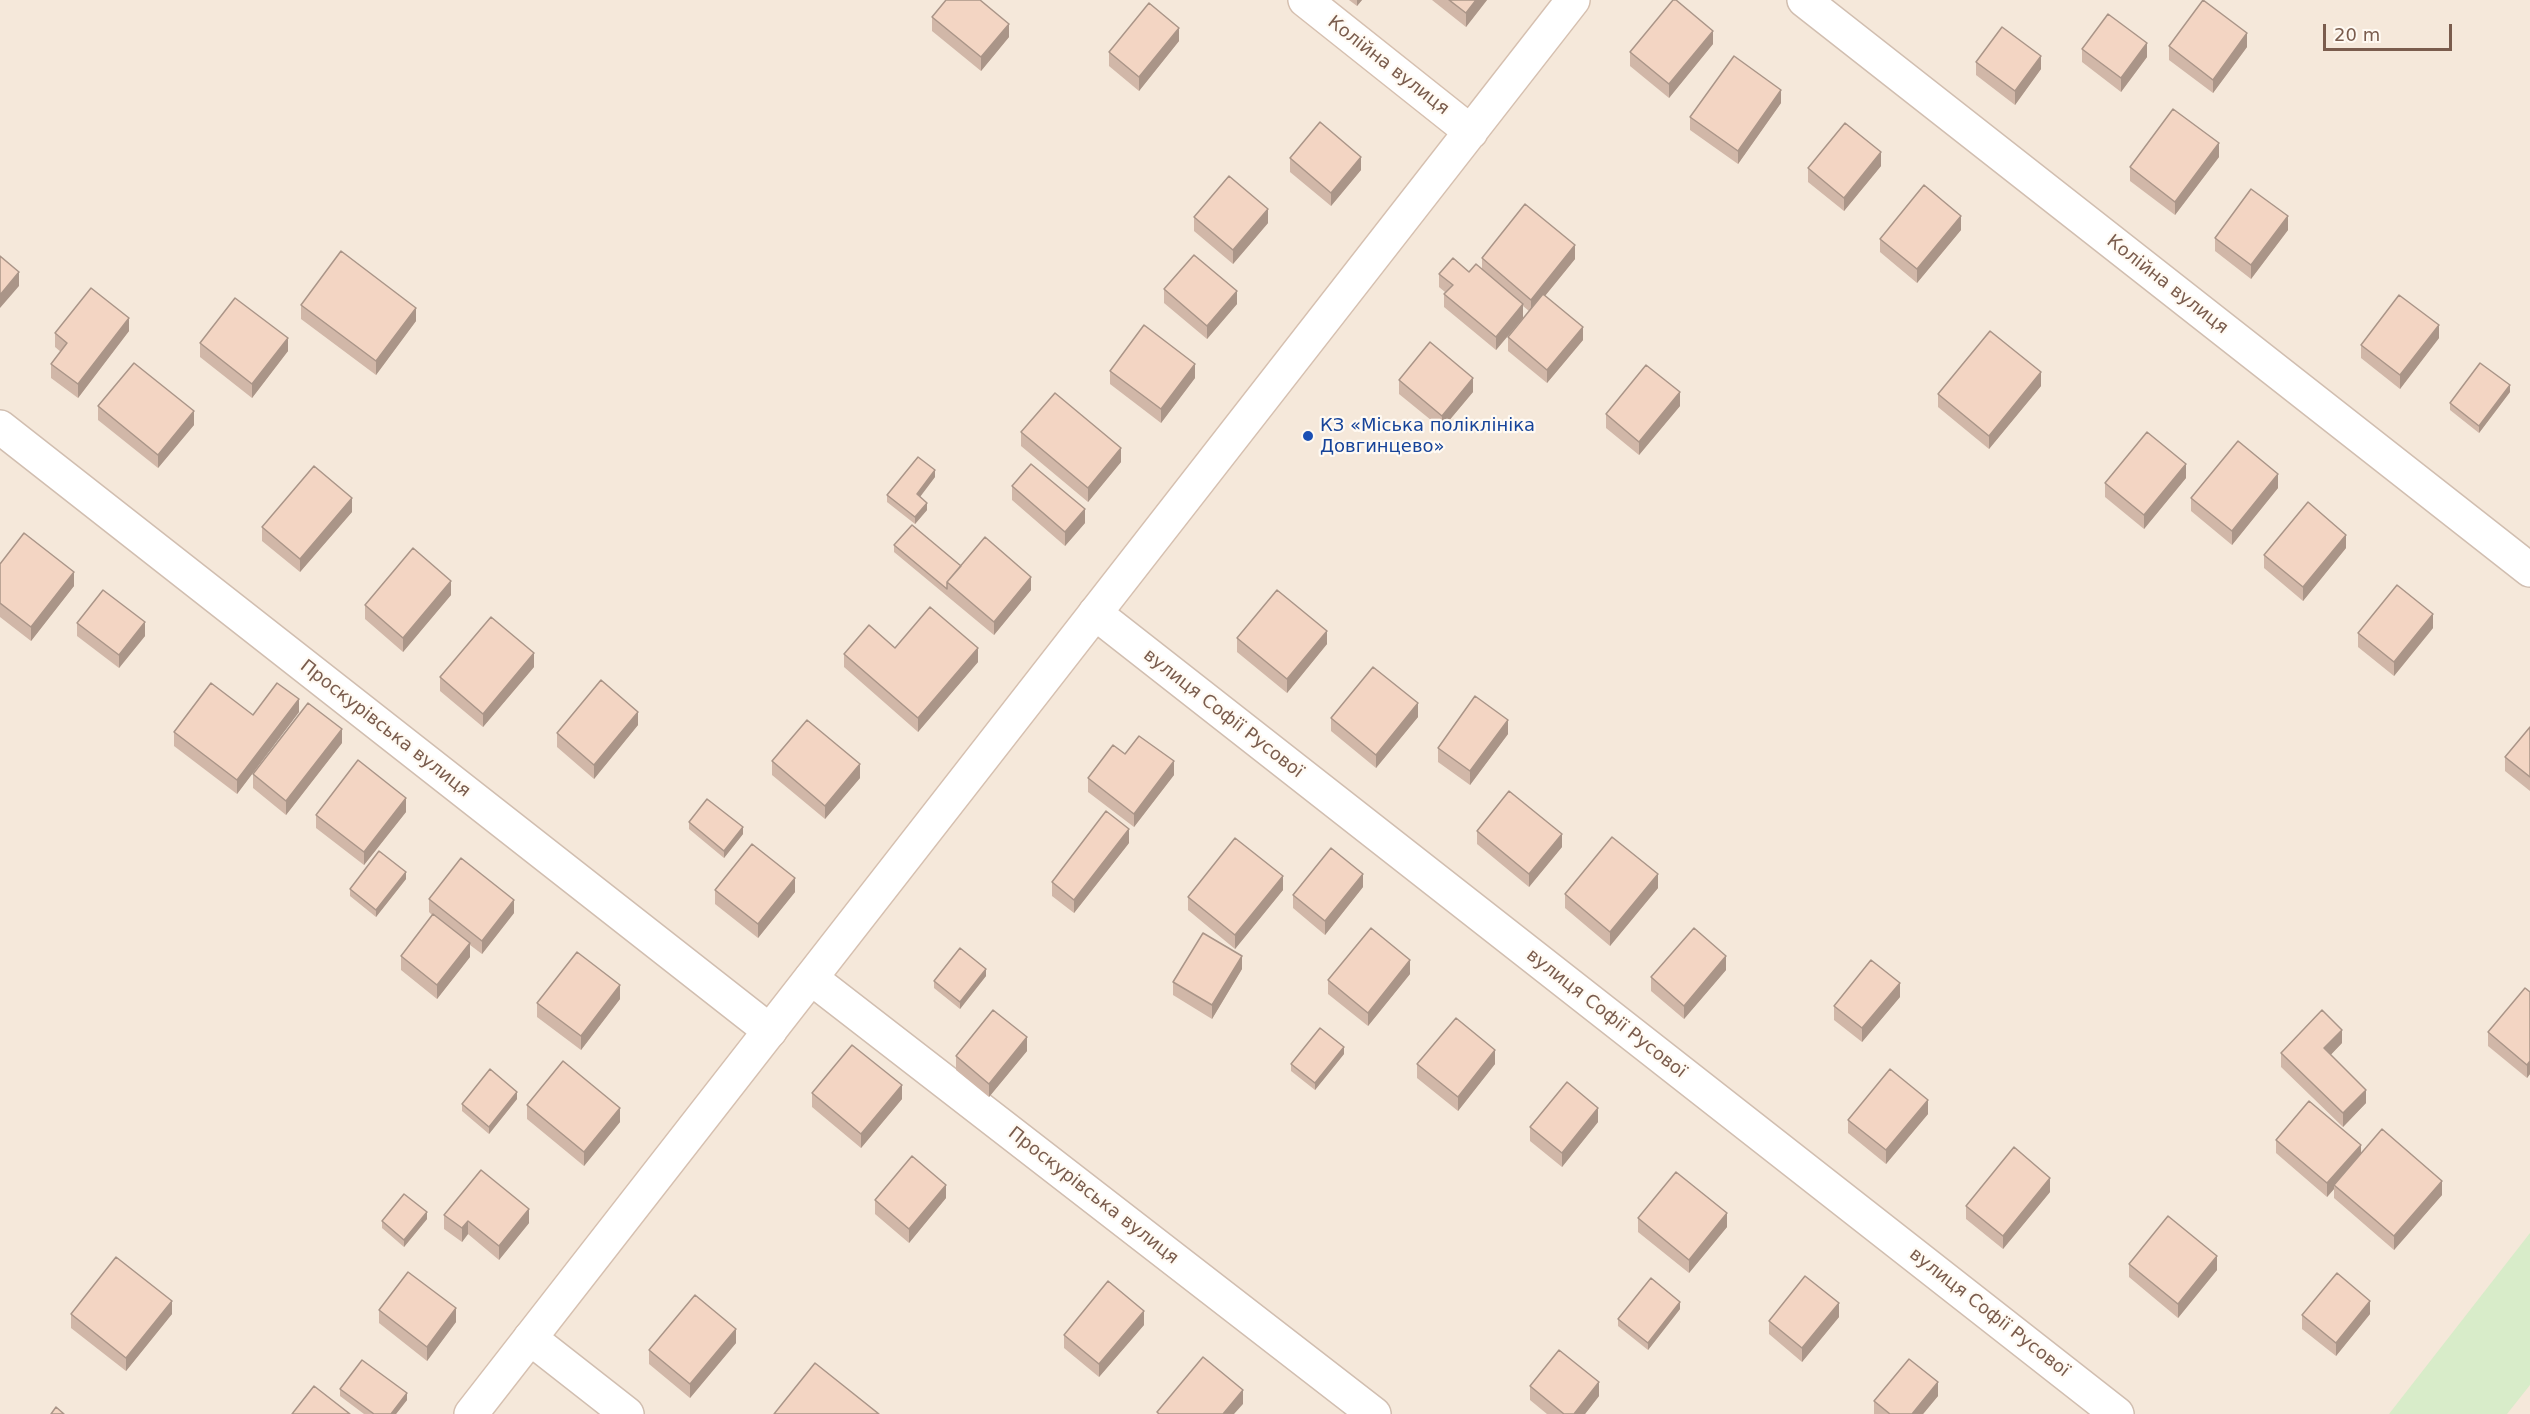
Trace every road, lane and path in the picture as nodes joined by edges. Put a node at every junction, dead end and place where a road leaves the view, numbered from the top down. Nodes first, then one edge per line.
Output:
1 (1305, 0) edge
2 (1573, 0) edge
3 (1804, 0) edge
4 (1471, 132) junction
5 (0, 427) edge
6 (2530, 570) edge
7 (1095, 613) junction
8 (812, 978) junction
9 (770, 1031) junction
10 (530, 1338) junction
11 (471, 1414) edge
12 (627, 1414) edge
13 (1374, 1414) edge
14 (2117, 1414) edge

1 - 4 street, Колійна вулиця
2 - 4 street
3 - 6 street, Колійна вулиця
4 - 7 street
5 - 9 street, Проскурівська вулиця
7 - 8 street
7 - 14 street, вулиця Софії Русової
8 - 9 street
8 - 13 street, Проскурівська вулиця
9 - 10 street
10 - 11 street
10 - 12 street

